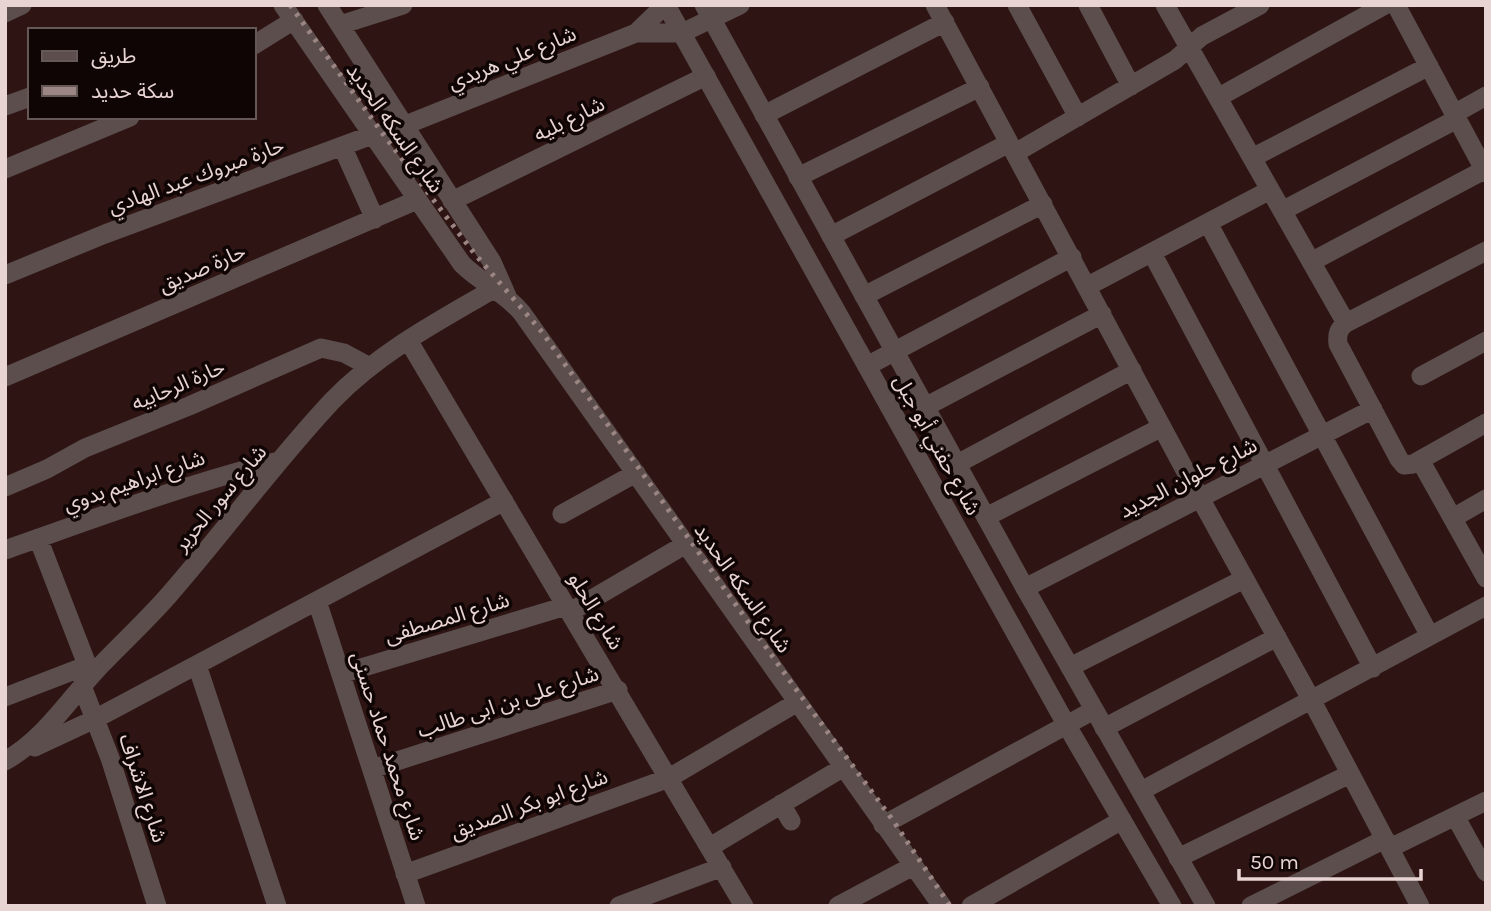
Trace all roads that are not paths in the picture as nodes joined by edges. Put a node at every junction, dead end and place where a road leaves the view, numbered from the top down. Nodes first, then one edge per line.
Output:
1 (22, 5) edge
2 (327, 5) edge
3 (403, 5) edge
4 (666, 5) edge
5 (740, 5) edge
6 (1017, 5) edge
7 (1088, 5) edge
8 (1165, 5) edge
9 (1385, 5) edge
10 (1396, 5) edge
11 (1249, 8) edge
12 (708, 12) edge
13 (5, 13) edge
14 (288, 13) edge
15 (940, 14) edge
16 (340, 24) junction
17 (636, 33) junction
18 (682, 33) junction
19 (256, 43) edge
20 (1189, 48) junction
21 (1429, 66) junction
22 (706, 76) junction
23 (1131, 86) junction
24 (979, 87) junction
25 (1486, 96) edge
26 (1219, 97) junction
27 (28, 98) edge
28 (5, 106) edge
29 (764, 116) junction
30 (1455, 116) junction
31 (1078, 117) junction
32 (107, 122) edge
33 (404, 126) junction
34 (372, 135) junction
35 (342, 146) junction
36 (1012, 148) junction
37 (1252, 158) junction
38 (5, 169) edge
39 (1485, 172) edge
40 (798, 177) junction
41 (1270, 190) junction
42 (417, 200) junction
43 (452, 201) junction
44 (1043, 204) junction
45 (1282, 211) junction
46 (375, 219) junction
47 (1208, 223) junction
48 (831, 236) junction
49 (1486, 251) edge
50 (1152, 253) junction
51 (1072, 257) junction
52 (1311, 262) junction
53 (5, 275) edge
54 (1088, 286) junction
55 (500, 293) junction
56 (864, 296) junction
57 (1102, 314) junction
58 (1346, 323) junction
59 (408, 340) junction
60 (1486, 341) edge
61 (894, 351) junction
62 (867, 366) junction
63 (370, 367) junction
64 (1132, 370) junction
65 (1421, 376) dead end
66 (5, 377) edge
67 (925, 407) junction
68 (1373, 410) junction
69 (1486, 423) edge
70 (1162, 427) junction
71 (1322, 435) junction
72 (1420, 460) junction
73 (279, 461) junction
74 (957, 464) junction
75 (1265, 465) junction
76 (636, 473) junction
77 (5, 487) edge
78 (1200, 498) junction
79 (1486, 499) edge
80 (504, 501) junction
81 (562, 514) dead end
82 (986, 517) junction
83 (1453, 518) junction
84 (38, 538) junction
85 (685, 544) junction
86 (5, 550) edge
87 (1244, 579) junction
88 (1486, 579) edge
89 (1025, 588) junction
90 (317, 601) junction
91 (1486, 606) edge
92 (568, 609) junction
93 (1430, 636) junction
94 (1277, 638) junction
95 (197, 665) junction
96 (1070, 667) junction
97 (1373, 668) junction
98 (341, 674) junction
99 (87, 675) junction
100 (618, 690) junction
101 (5, 697) edge
102 (1312, 701) junction
103 (796, 703) junction
104 (1094, 710) junction
105 (96, 719) junction
106 (1066, 724) junction
107 (1104, 728) junction
108 (9, 759) edge
109 (842, 768) junction
110 (372, 769) junction
111 (1350, 774) junction
112 (669, 778) junction
113 (1141, 791) junction
114 (1486, 801) edge
115 (781, 803) junction
116 (1455, 816) junction
117 (1122, 820) junction
118 (791, 821) dead end
119 (883, 825) junction
120 (1387, 844) junction
121 (710, 847) junction
122 (1178, 858) junction
123 (913, 866) junction
124 (722, 867) junction
125 (1486, 872) edge
126 (405, 874) junction
127 (1418, 905) edge
128 (157, 906) edge
129 (277, 906) edge
130 (416, 906) edge
131 (619, 906) edge
132 (744, 906) edge
133 (838, 906) edge
134 (942, 906) edge
135 (971, 906) edge
136 (1172, 906) edge
137 (1206, 906) edge
138 (1251, 906) edge

1 - 13 street
2 - 16 street, شارع السكه الحديد
3 - 16 street
4 - 17 street, شارع علي هريدي
4 - 18 street, شارع حفني أبو جبل
5 - 12 street
6 - 31 street
7 - 23 street
8 - 20 street
9 - 26 street
10 - 21 street
11 - 20 street
12 - 18 street
12 - 29 street, شارع حفني أبو جبل
14 - 19 street
14 - 34 street, شارع السكه الحديد
15 - 24 street
15 - 29 street
16 - 33 street, شارع السكه الحديد
17 - 18 street, شارع علي هريدي
17 - 33 street, شارع علي هريدي
18 - 22 street, شارع حفني أبو جبل
20 - 23 street
20 - 26 street
21 - 30 street
21 - 37 street
22 - 43 street, شارع بليه
22 - 62 street, شارع حفني أبو جبل
23 - 31 street
24 - 36 street
24 - 40 street
25 - 30 street
26 - 37 street
27 - 28 street
29 - 40 street, شارع حفني أبو جبل
30 - 39 street
30 - 45 street
31 - 36 street
32 - 38 street
33 - 34 street, حارة مبروك عبد الهادي
33 - 43 street, شارع السكه الحديد
34 - 35 street, حارة مبروك عبد الهادي
34 - 42 street, شارع السكه الحديد
35 - 46 street
35 - 53 street, حارة مبروك عبد الهادي
36 - 44 street
36 - 48 street
37 - 41 street
39 - 52 street
40 - 48 street, شارع حفني أبو جبل
41 - 45 street
41 - 47 street
42 - 46 street, حارة صديق
42 - 55 street, شارع السكه الحديد
43 - 55 street, شارع السكه الحديد
44 - 51 street
44 - 56 street
45 - 52 street
46 - 66 street, حارة صديق
47 - 50 street
47 - 71 street
48 - 56 street, شارع حفني أبو جبل
49 - 58 street
50 - 54 street
50 - 75 street
51 - 54 street
51 - 61 street
52 - 58 street
54 - 57 street
55 - 59 street, شارع سور الحرير
55 - 76 street, شارع السكه الحديد
56 - 61 street, شارع حفني أبو جبل
57 - 64 street
57 - 67 street
58 - 68 street
59 - 63 street, شارع سور الحرير
59 - 80 street, شارع الحلو
60 - 65 street
61 - 62 street
61 - 67 street, شارع حفني أبو جبل
62 - 106 street, شارع حفني أبو جبل
63 - 73 street, شارع سور الحرير
63 - 77 street, حارة الرحابيه
64 - 70 street
64 - 74 street
67 - 74 street, شارع حفني أبو جبل
68 - 71 street, شارع حلوان الجديد
68 - 72 street
69 - 72 street
70 - 78 street
70 - 82 street
71 - 75 street, شارع حلوان الجديد
71 - 93 street
72 - 83 street
73 - 84 street, شارع ابراهيم بدوي
73 - 99 street, شارع سور الحرير
74 - 82 street, شارع حفني أبو جبل
75 - 78 street, شارع حلوان الجديد
75 - 97 street
76 - 81 street
76 - 85 street, شارع السكه الحديد
78 - 87 street
78 - 89 street, شارع حلوان الجديد
79 - 83 street
80 - 90 street
80 - 92 street, شارع الحلو
82 - 89 street, شارع حفني أبو جبل
83 - 88 street
84 - 86 street, شارع ابراهيم بدوي
84 - 99 street, شارع الاشراف
85 - 92 street, شارع المصطفى
85 - 103 street, شارع السكه الحديد
87 - 94 street
87 - 96 street
89 - 96 street, شارع حفني أبو جبل
90 - 95 street
90 - 98 street, شارع محمد حماد حسنى
91 - 93 street
92 - 98 street, شارع المصطفى
92 - 100 street, شارع الحلو
93 - 97 street
94 - 102 street
94 - 107 street
95 - 105 street
95 - 129 street
96 - 104 street, شارع حفني أبو جبل
97 - 102 street
98 - 110 street, شارع محمد حماد حسنى
99 - 101 street
99 - 105 street, شارع الاشراف
99 - 108 street, شارع سور الحرير
100 - 110 street, شارع على بن ابى طالب
100 - 112 street, شارع الحلو
102 - 111 street
102 - 113 street
103 - 109 street, شارع السكه الحديد
103 - 112 street, شارع ابو بكر الصديق
104 - 106 street
104 - 107 street, شارع حفني أبو جبل
105 - 108 street
105 - 128 street, شارع الاشراف
106 - 117 street, شارع حفني أبو جبل
106 - 119 street
107 - 113 street, شارع حفني أبو جبل
109 - 115 street
109 - 119 street, شارع السكه الحديد
110 - 126 street, شارع محمد حماد حسنى
111 - 120 street
111 - 122 street
112 - 121 street, شارع الحلو
112 - 126 street, شارع ابو بكر الصديق
113 - 122 street, شارع حفني أبو جبل
114 - 116 street
115 - 118 street
115 - 121 street
116 - 120 street
116 - 125 street
117 - 135 street
117 - 136 street, شارع حفني أبو جبل
119 - 123 street, شارع السكه الحديد
120 - 127 street
120 - 138 street
121 - 124 street, شارع الحلو
122 - 137 street, شارع حفني أبو جبل
123 - 133 street
123 - 134 street, شارع السكه الحديد
124 - 131 street
124 - 132 street, شارع الحلو
126 - 130 street, شارع محمد حماد حسنى

